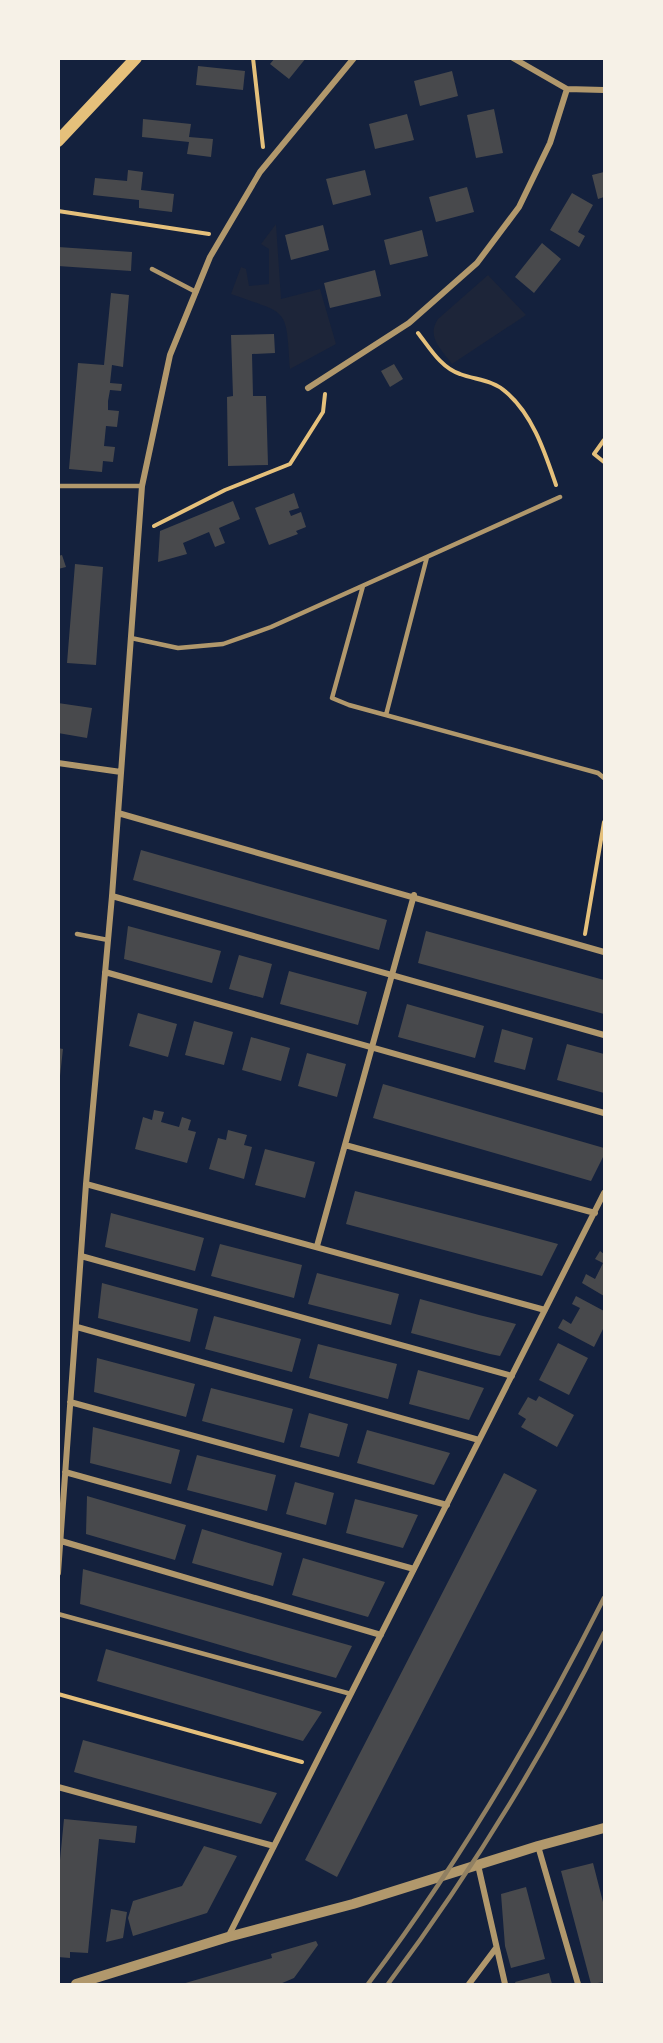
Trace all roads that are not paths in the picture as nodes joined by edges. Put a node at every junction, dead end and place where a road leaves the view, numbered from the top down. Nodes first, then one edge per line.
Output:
1 (136, 58) edge
2 (354, 58) edge
3 (513, 58) edge
4 (567, 89) junction
5 (604, 90) edge
6 (58, 141) edge
7 (152, 269) dead end
8 (195, 292) junction
9 (308, 388) dead end
10 (58, 486) edge
11 (142, 486) junction
12 (560, 497) road end
13 (427, 557) junction
14 (363, 586) junction
15 (131, 638) junction
16 (386, 715) junction
17 (58, 763) edge
18 (121, 772) junction
19 (604, 778) edge
20 (118, 813) junction
21 (414, 895) junction
22 (112, 896) junction
23 (77, 934) dead end
24 (108, 940) junction
25 (604, 951) edge
26 (105, 972) junction
27 (392, 975) junction
28 (604, 1035) edge
29 (372, 1047) junction
30 (604, 1113) edge
31 (345, 1145) junction
32 (86, 1184) junction
33 (604, 1193) edge
34 (595, 1213) junction
35 (317, 1246) junction
36 (81, 1256) junction
37 (545, 1310) junction
38 (77, 1327) junction
39 (512, 1376) junction
40 (70, 1401) junction
41 (479, 1440) junction
42 (65, 1472) junction
43 (447, 1505) junction
44 (61, 1506) edge
45 (62, 1541) junction
46 (414, 1569) junction
47 (58, 1573) edge
48 (58, 1614) edge
49 (381, 1635) junction
50 (351, 1694) junction
51 (58, 1787) edge
52 (604, 1832) edge
53 (274, 1846) junction
54 (538, 1846) junction
55 (478, 1865) junction
56 (228, 1937) junction
57 (496, 1948) junction
58 (76, 1984) edge
59 (469, 1984) edge
60 (505, 1984) edge
61 (578, 1984) edge

1 - 6 main road
2 - 8 street
3 - 4 street
4 - 5 street
4 - 9 street
7 - 8 lane
8 - 11 street
10 - 11 lane
11 - 15 street
12 - 13 lane
13 - 14 lane
13 - 16 lane
14 - 15 lane
14 - 16 lane
15 - 18 street
16 - 19 lane
17 - 18 street
18 - 20 street
20 - 21 street
20 - 22 street
21 - 25 street
21 - 27 street
22 - 24 street
22 - 27 street
23 - 24 lane
24 - 26 street
26 - 29 street
26 - 32 street
27 - 28 street
27 - 29 street
29 - 30 street
29 - 31 street
31 - 34 street
31 - 35 street
32 - 35 street
32 - 36 street
33 - 34 street
34 - 37 street
35 - 37 street
36 - 38 street
36 - 39 street
37 - 39 street
38 - 40 street
38 - 41 street
39 - 41 street
40 - 42 street
40 - 43 street
41 - 43 street
42 - 44 street
42 - 46 street
43 - 46 street
44 - 45 street
45 - 47 street
45 - 49 street
46 - 49 street
48 - 50 lane
49 - 50 street
50 - 53 street
51 - 53 street
52 - 54 street
53 - 56 street
54 - 55 street
54 - 61 street
55 - 56 street
55 - 57 street
56 - 58 street
57 - 59 street
57 - 60 street

